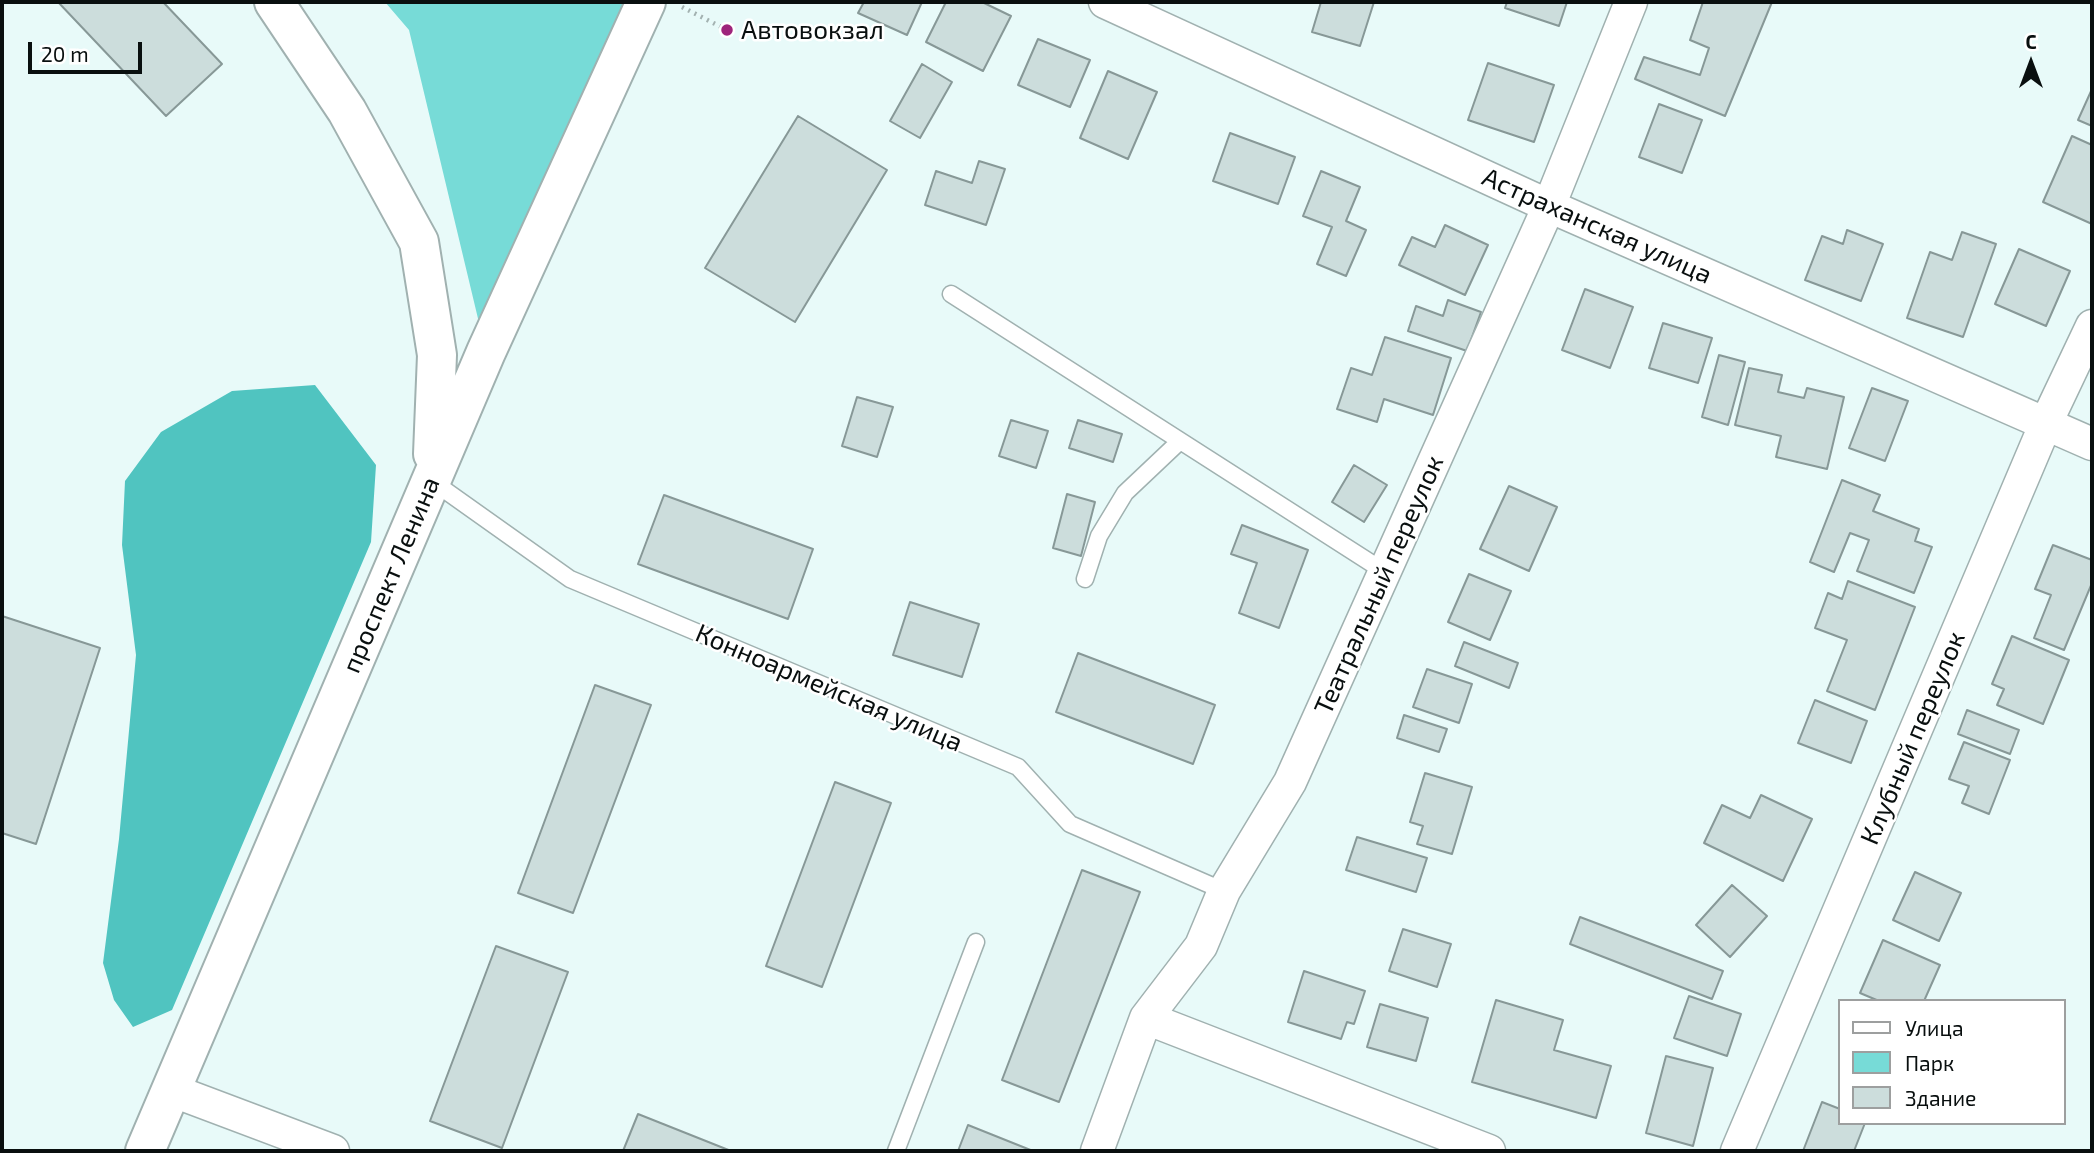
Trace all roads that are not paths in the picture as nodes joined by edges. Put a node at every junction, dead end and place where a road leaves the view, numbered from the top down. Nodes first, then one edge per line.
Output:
1 (274, 2) edge
2 (646, 2) edge
3 (1105, 2) edge
4 (1631, 2) edge
5 (1549, 206) junction
6 (951, 294) dead end
7 (2092, 326) edge
8 (2046, 423) junction
9 (1180, 441) junction
10 (2092, 444) edge
11 (432, 481) junction
12 (1385, 572) junction
13 (1085, 579) dead end
14 (1224, 891) junction
15 (976, 942) dead end
16 (1146, 1018) junction
17 (171, 1090) junction
18 (145, 1151) edge
19 (333, 1151) edge
20 (895, 1151) edge
21 (1097, 1151) edge
22 (1489, 1151) edge
23 (1737, 1151) edge

1 - 11 main road
2 - 11 main road, проспект Ленина
3 - 5 street, Астраханская улица
4 - 5 street, Театральный переулок
5 - 8 street, Астраханская улица
5 - 12 street, Театральный переулок
6 - 9 lane
7 - 8 street, Клубный переулок
8 - 10 street, Астраханская улица
8 - 23 street, Клубный переулок
9 - 12 lane
9 - 13 lane
11 - 14 lane, Конноармейская улица
11 - 17 main road, проспект Ленина
12 - 14 street, Театральный переулок
14 - 16 street, Театральный переулок
15 - 20 lane
16 - 21 street, Театральный переулок
16 - 22 street
17 - 18 main road, проспект Ленина
17 - 19 street

